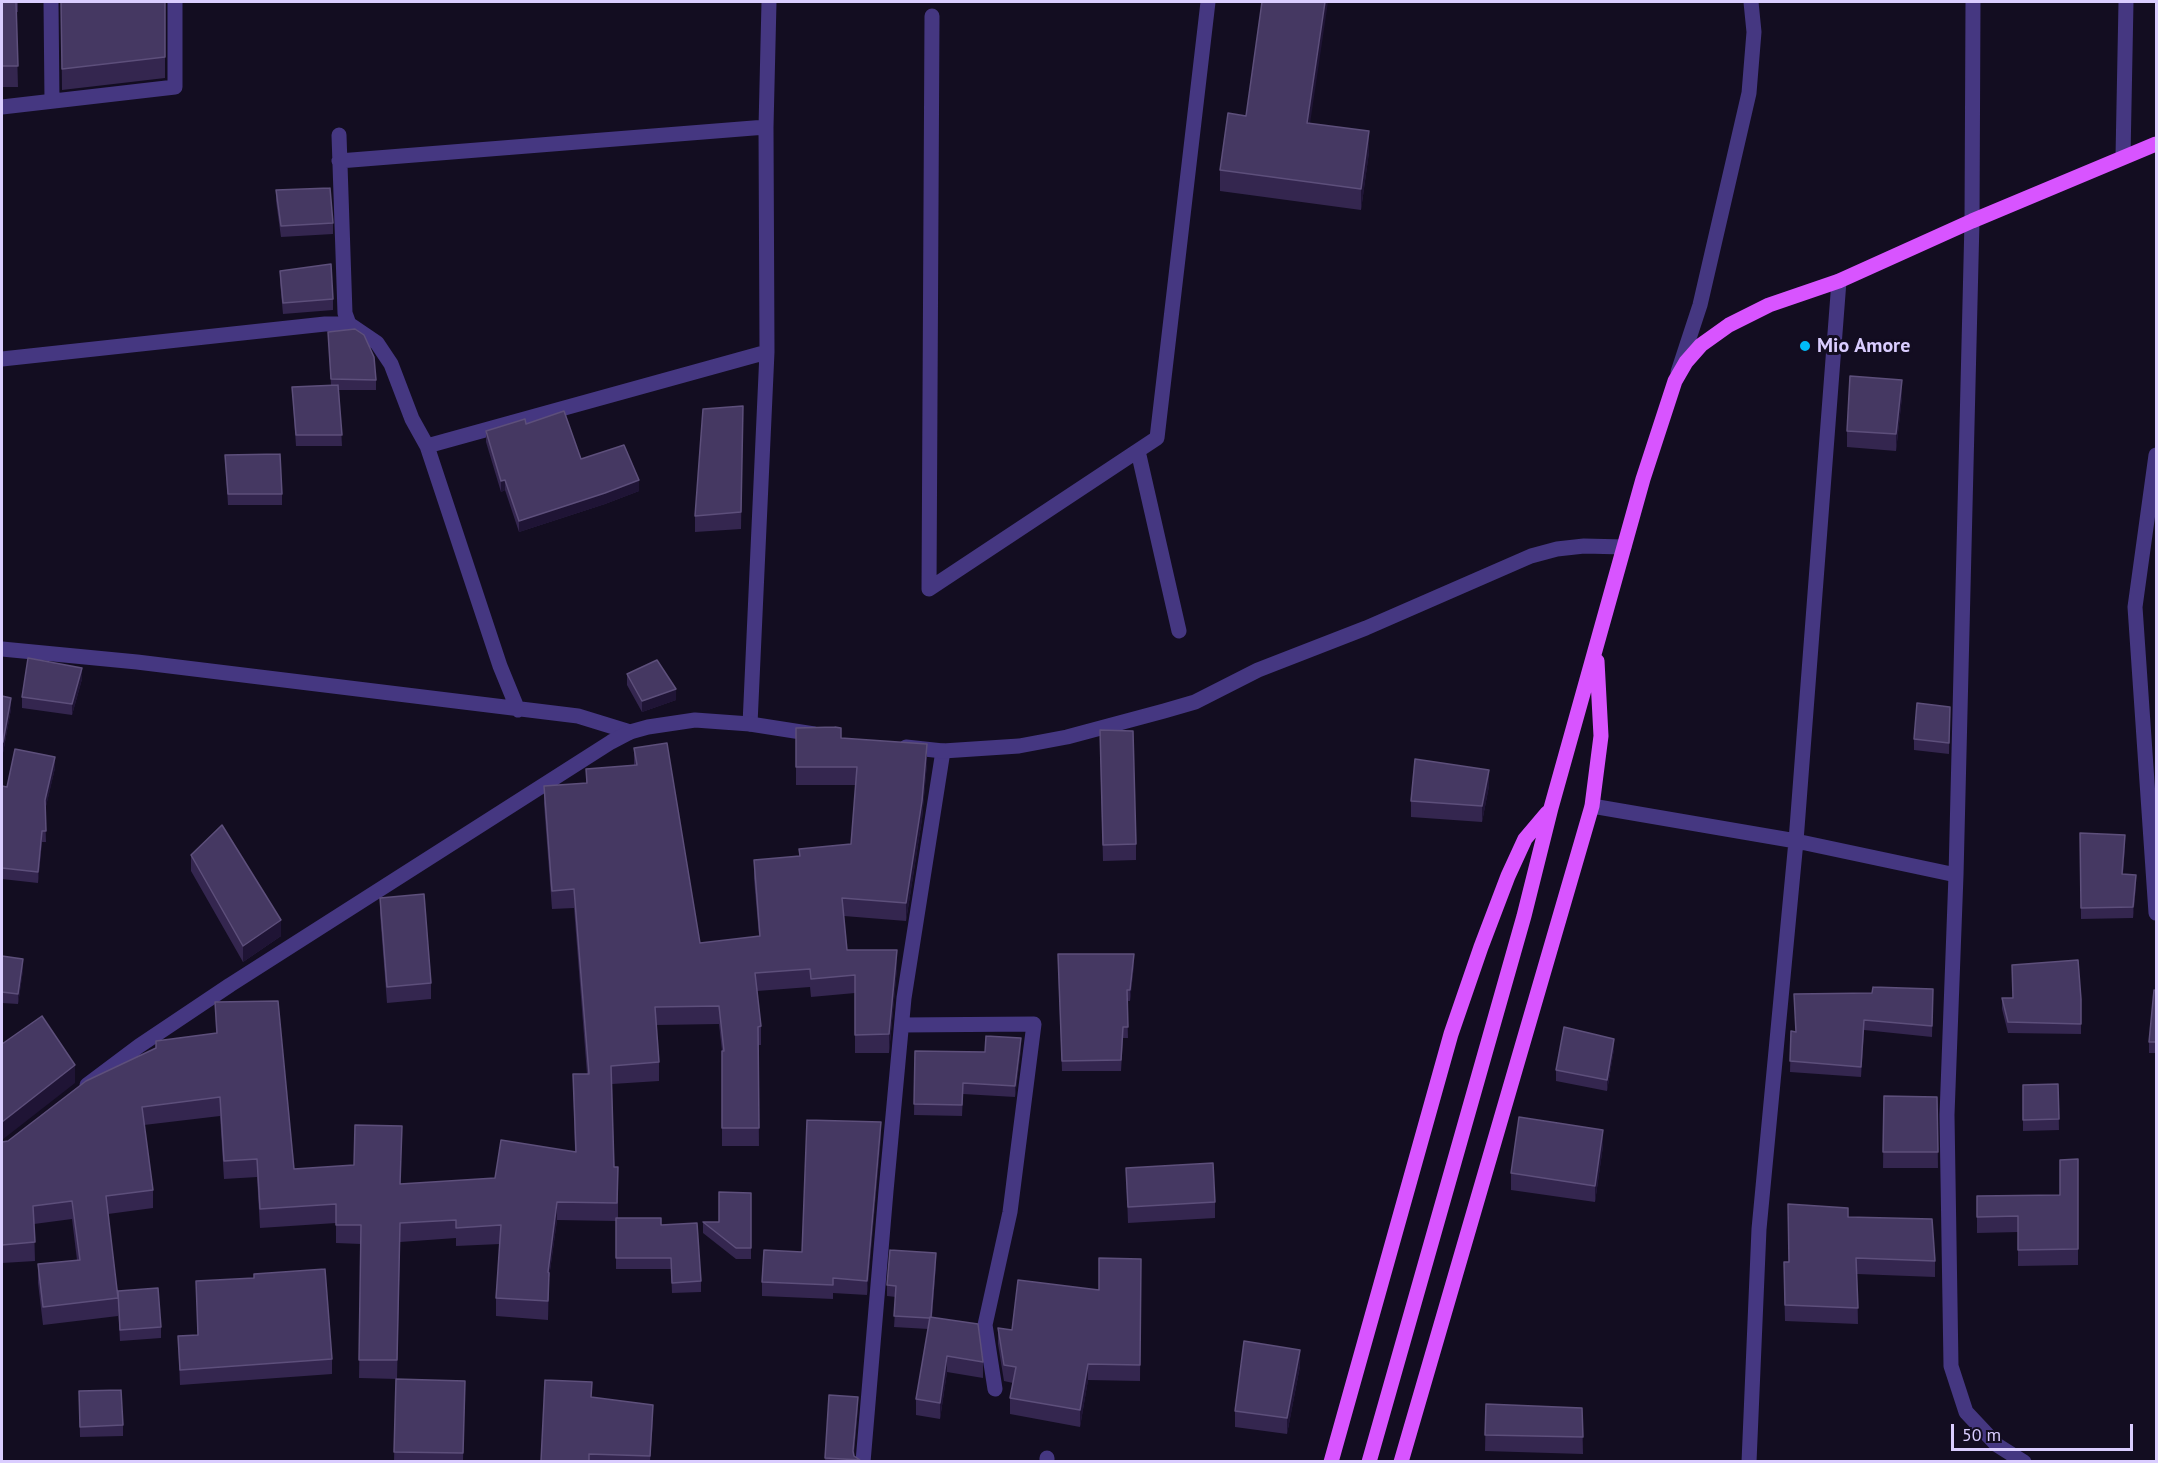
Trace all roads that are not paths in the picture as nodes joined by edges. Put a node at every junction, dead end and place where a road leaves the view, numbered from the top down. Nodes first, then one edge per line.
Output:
1 (51, 2) edge
2 (176, 2) edge
3 (769, 2) edge
4 (1208, 2) edge
5 (1750, 2) edge
6 (1973, 2) edge
7 (2126, 2) edge
8 (932, 16) dead end
9 (52, 101) junction
10 (2, 107) edge
11 (766, 127) junction
12 (339, 135) dead end
13 (2157, 144) edge
14 (2123, 158) junction
15 (339, 161) junction
16 (1972, 221) junction
17 (1839, 281) junction
18 (349, 324) junction
19 (767, 352) junction
20 (2, 358) edge
21 (1675, 381) junction
22 (427, 446) junction
23 (1138, 451) junction
24 (2157, 455) edge
25 (1624, 547) junction
26 (1179, 631) dead end
27 (2, 649) edge
28 (1597, 649) junction
29 (518, 710) junction
30 (750, 724) junction
31 (630, 732) junction
32 (824, 735) edge
33 (892, 745) edge
34 (943, 751) junction
35 (1592, 806) junction
36 (1551, 808) junction
37 (1796, 841) junction
38 (1956, 875) junction
39 (2157, 913) edge
40 (902, 1025) junction
41 (72, 1096) edge
42 (995, 1389) dead end
43 (863, 1461) edge
44 (1331, 1461) edge
45 (1369, 1461) edge
46 (1401, 1461) edge
47 (1749, 1461) edge
48 (2024, 1461) edge

1 - 9 street
2 - 9 street
3 - 11 street
4 - 23 street
5 - 21 street
6 - 16 street
7 - 14 street
8 - 23 street
9 - 10 street
11 - 15 street
11 - 19 street
12 - 15 street
13 - 14 main road
14 - 16 main road
15 - 18 street
16 - 17 main road
16 - 38 street
17 - 21 main road
17 - 37 street
18 - 20 street
18 - 22 street
19 - 22 street
19 - 30 street
21 - 25 main road
22 - 29 street
23 - 26 street
24 - 39 street
25 - 28 main road
25 - 34 street
27 - 29 street
28 - 35 main road
28 - 36 main road
29 - 31 street
30 - 31 street
30 - 32 street
31 - 41 street
33 - 34 street
34 - 40 street
35 - 37 street
35 - 46 main road
36 - 44 main road
36 - 45 main road
37 - 38 street
37 - 47 street
38 - 48 street
40 - 42 street
40 - 43 street

